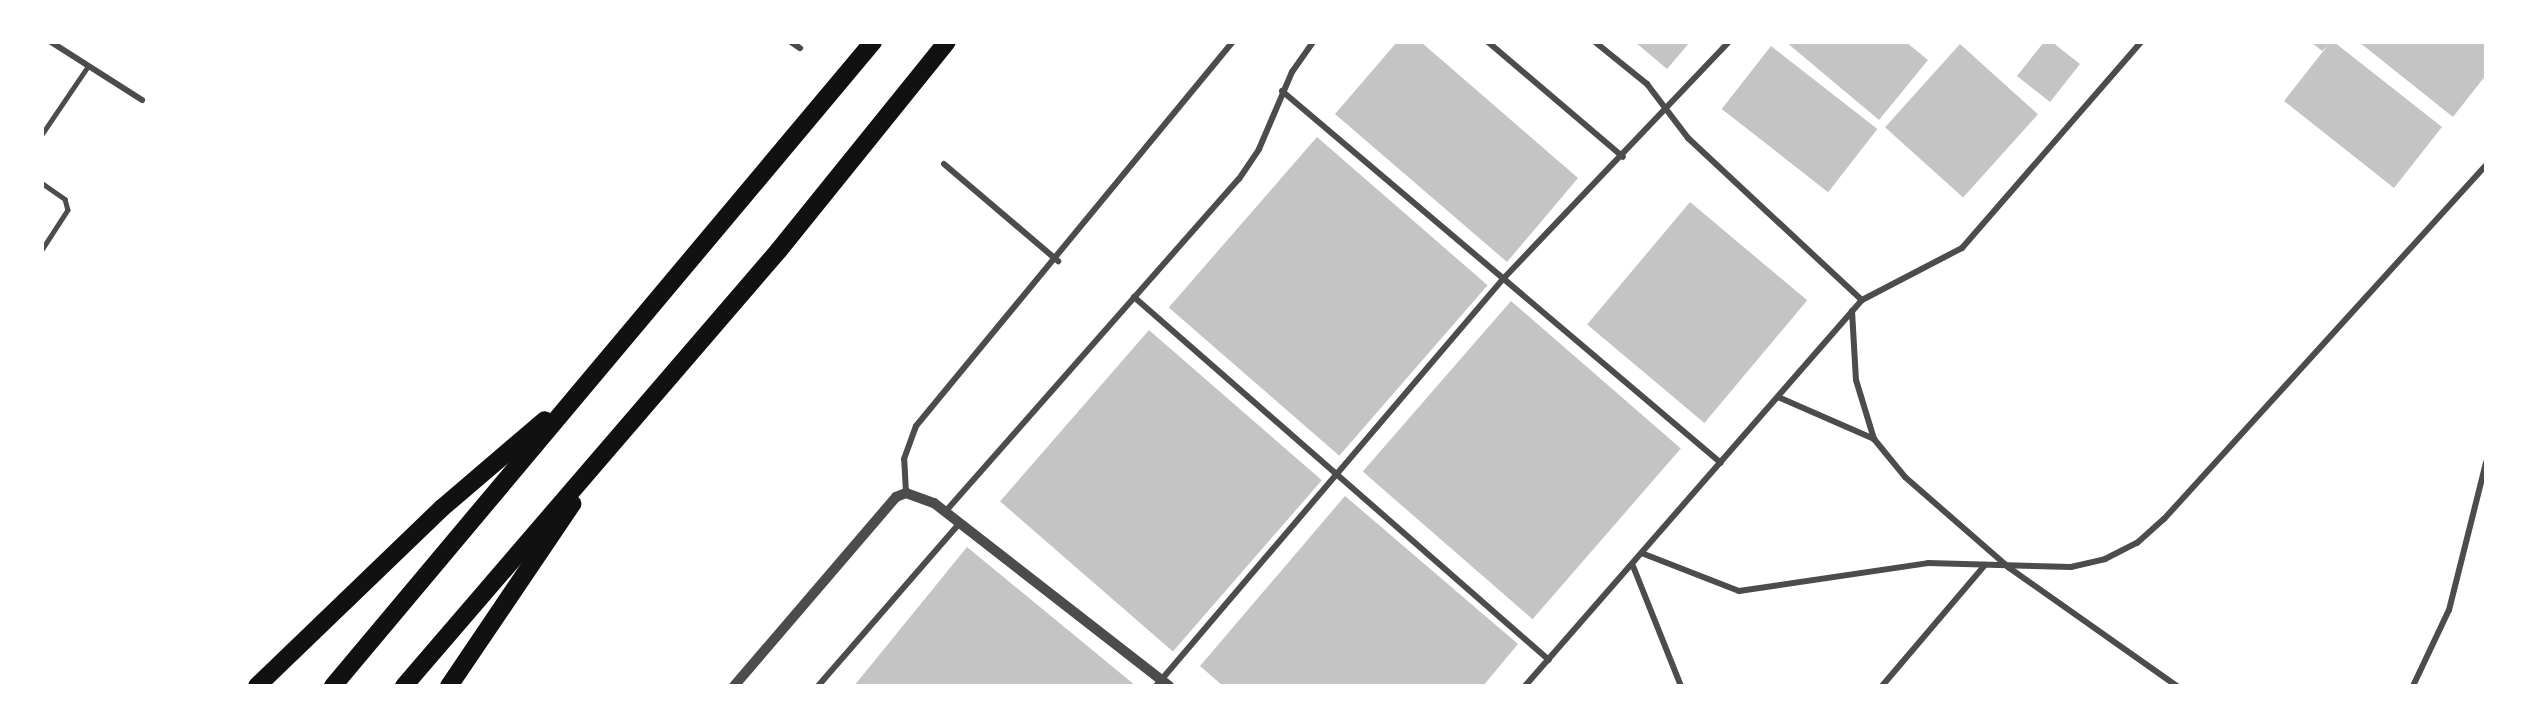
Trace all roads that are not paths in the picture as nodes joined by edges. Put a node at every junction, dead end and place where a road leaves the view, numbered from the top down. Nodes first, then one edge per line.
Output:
1 (51, 42) edge
2 (791, 42) edge
3 (873, 42) edge
4 (947, 42) edge
5 (1233, 42) edge
6 (1313, 42) edge
7 (1488, 42) edge
8 (1595, 42) edge
9 (1729, 42) edge
10 (2141, 42) edge
11 (800, 48) dead end
12 (88, 66) junction
13 (1282, 91) junction
14 (142, 100) dead end
15 (1670, 109) junction
16 (42, 134) edge
17 (1623, 157) junction
18 (944, 164) dead end
19 (2486, 165) edge
20 (42, 183) edge
21 (42, 250) edge
22 (1058, 261) junction
23 (1503, 279) junction
24 (1134, 297) junction
25 (1862, 300) junction
26 (1852, 311) junction
27 (585, 386) junction
28 (1778, 397) junction
29 (1874, 439) junction
30 (1721, 463) junction
31 (2486, 464) edge
32 (593, 466) junction
33 (1336, 476) junction
34 (906, 493) junction
35 (945, 512) junction
36 (959, 524) junction
37 (1644, 554) junction
38 (1985, 565) junction
39 (1633, 566) junction
40 (2008, 567) junction
41 (1549, 660) junction
42 (1162, 684) edge
43 (257, 686) edge
44 (333, 686) edge
45 (404, 686) edge
46 (448, 686) edge
47 (734, 686) edge
48 (819, 686) edge
49 (1525, 686) edge
50 (1681, 686) edge
51 (1882, 686) edge
52 (2176, 686) edge
53 (2413, 686) edge

1 - 12 street
2 - 11 street
3 - 27 highway
4 - 32 highway
5 - 22 street
6 - 13 street
7 - 17 street
8 - 15 street
9 - 15 street
10 - 25 street
12 - 14 street
12 - 16 lane
13 - 23 street
13 - 24 street
15 - 17 street
15 - 25 street
17 - 23 street
18 - 22 street
19 - 40 street
20 - 21 lane
22 - 34 street
23 - 30 street
23 - 33 street
24 - 33 street
24 - 35 street
25 - 26 street
26 - 28 street
26 - 29 street
27 - 43 highway
27 - 44 highway
28 - 29 street
28 - 30 street
29 - 40 street
30 - 37 street
31 - 53 street
32 - 45 highway
32 - 46 highway
33 - 41 street
33 - 42 street
34 - 35 street
34 - 47 street
35 - 36 street
36 - 42 street
36 - 48 street
37 - 38 street
37 - 39 street
38 - 40 street
38 - 51 street
39 - 41 street
39 - 50 street
40 - 52 street
41 - 49 street

